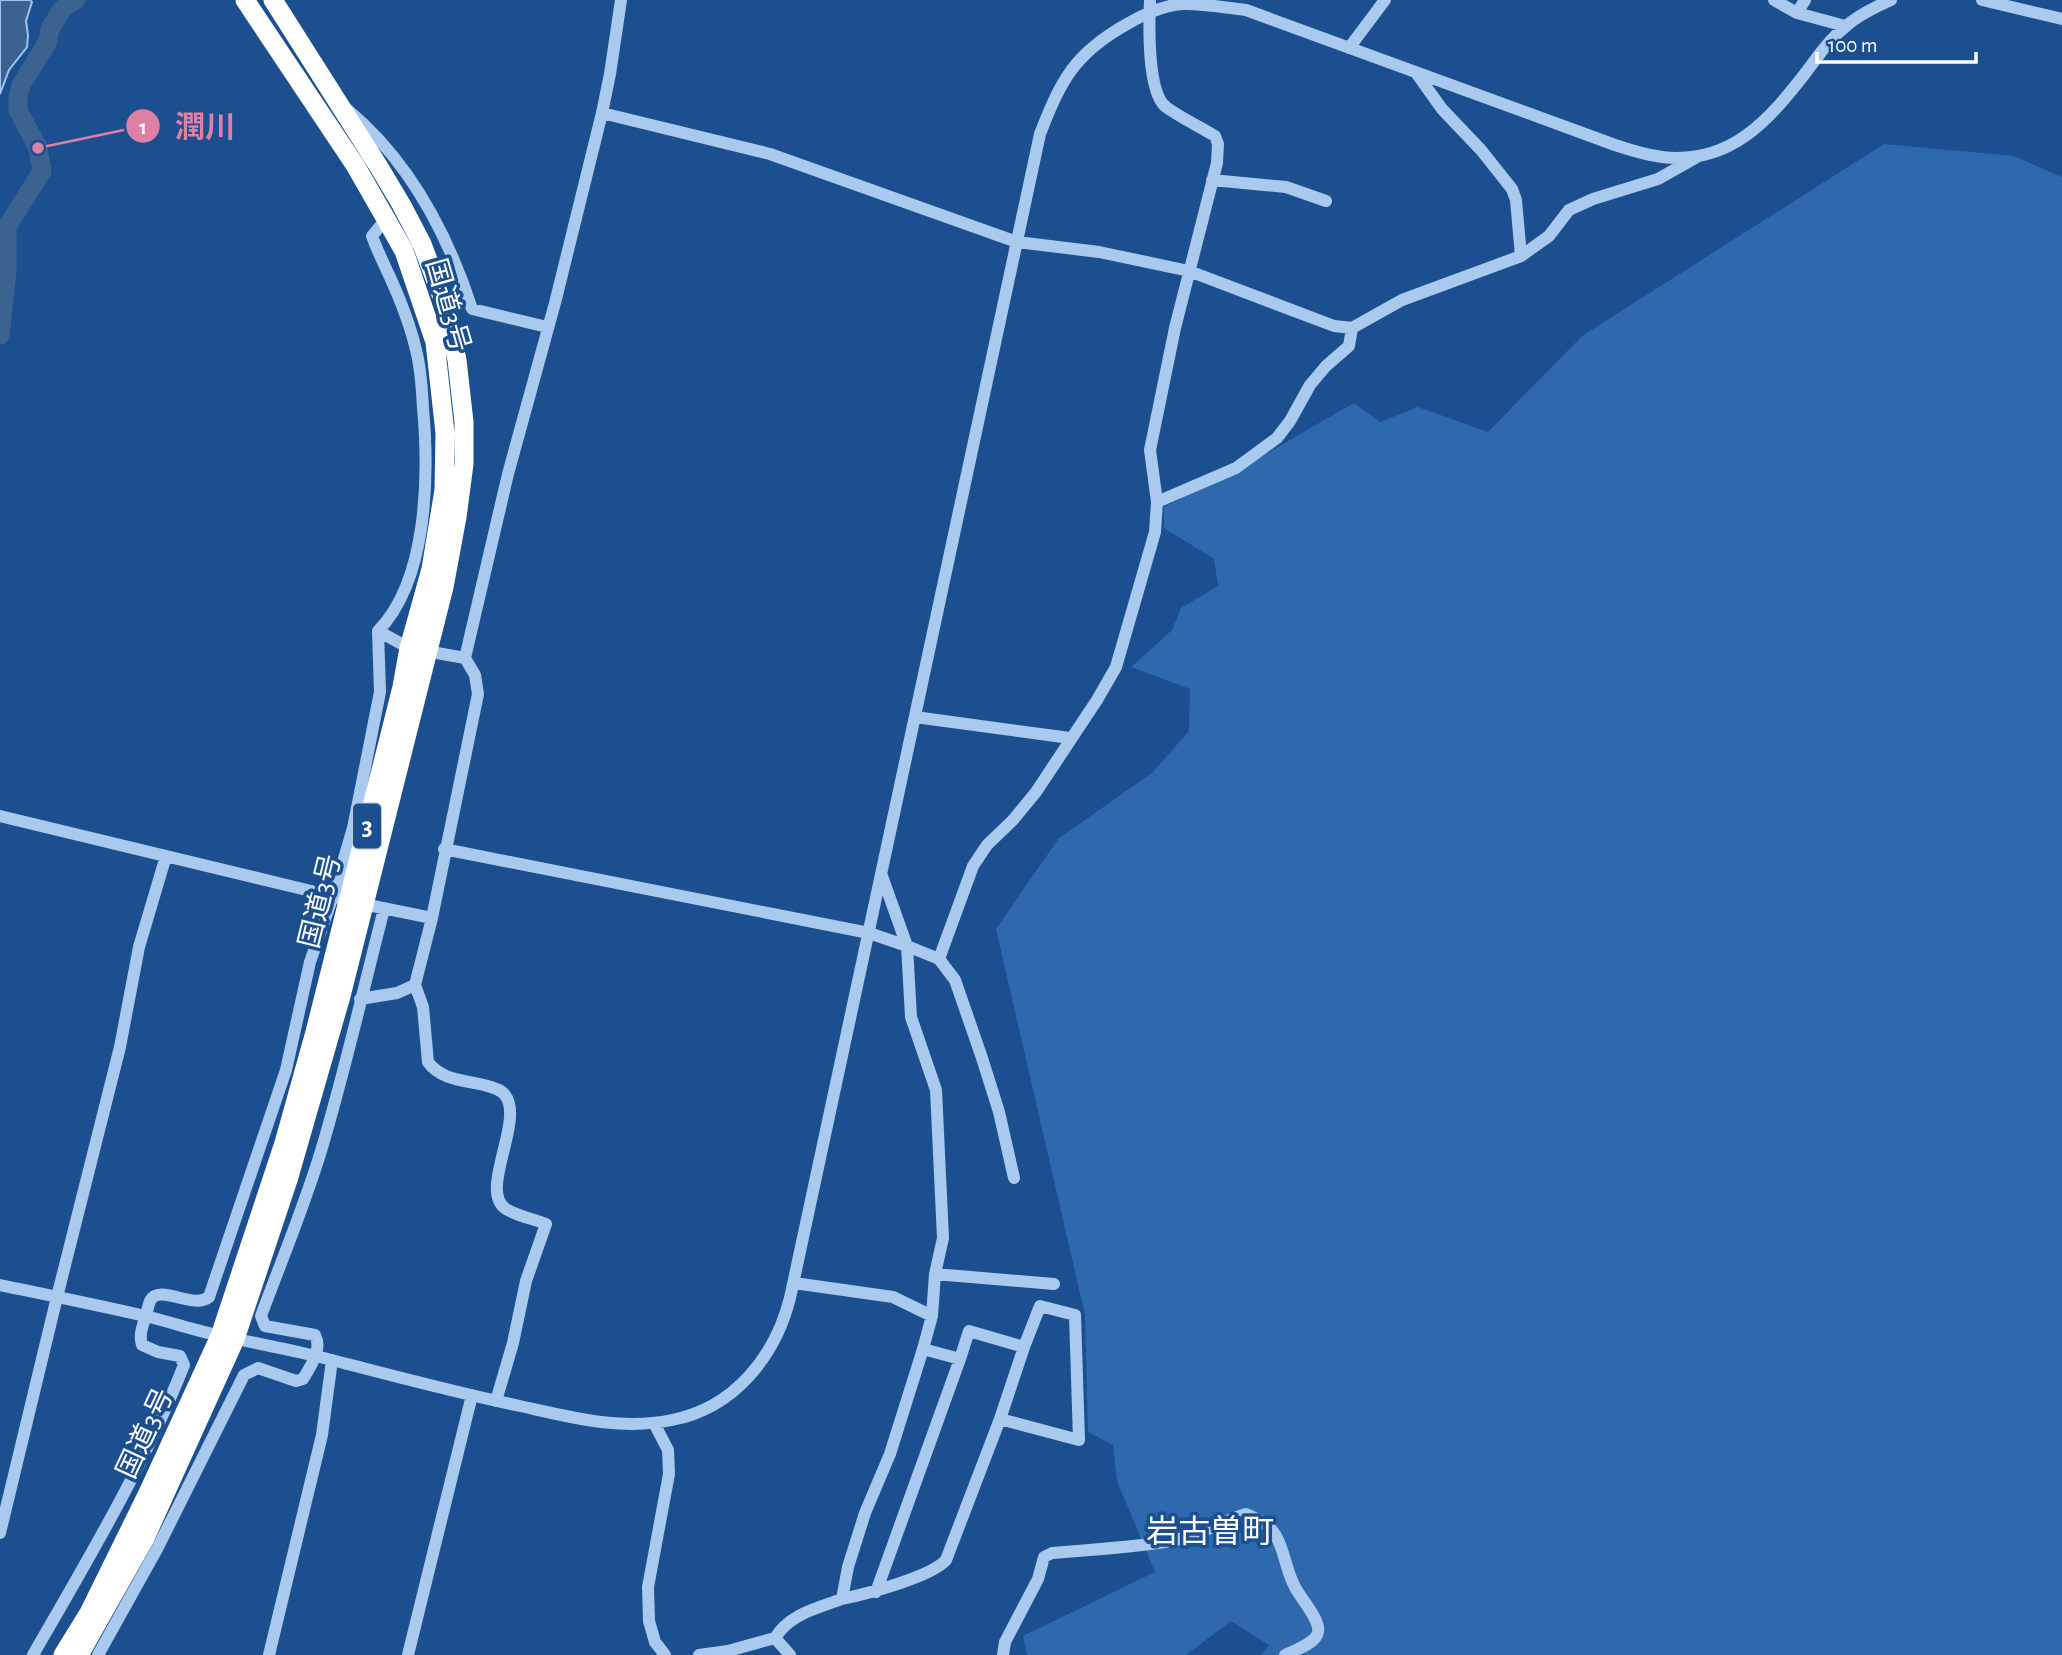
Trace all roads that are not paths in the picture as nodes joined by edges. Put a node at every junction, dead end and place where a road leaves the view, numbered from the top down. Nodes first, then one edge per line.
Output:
1 (246, 0) edge
2 (273, 0) edge
3 (621, 0) edge
4 (1385, 0) edge
5 (1774, 0) edge
6 (1805, 0) edge
7 (1891, 0) edge
8 (1982, 0) edge
9 (1150, 6) edge
10 (1797, 13) junction
11 (2062, 19) edge
12 (1845, 26) junction
13 (1349, 48) junction
14 (1417, 73) junction
15 (334, 98) junction
16 (602, 113) junction
17 (1700, 155) junction
18 (1212, 180) junction
19 (1326, 201) dead end
20 (386, 219) junction
21 (1017, 242) junction
22 (1521, 256) junction
23 (1189, 271) junction
24 (547, 327) junction
25 (1352, 328) junction
26 (1157, 502) junction
27 (377, 631) junction
28 (418, 650) junction
29 (465, 658) junction
30 (915, 717) junction
31 (1070, 738) junction
32 (0, 817) edge
33 (444, 849) junction
34 (166, 856) junction
35 (881, 875) junction
36 (348, 900) junction
37 (384, 909) junction
38 (432, 918) junction
39 (869, 933) junction
40 (907, 946) junction
41 (939, 959) junction
42 (415, 985) junction
43 (360, 999) junction
44 (1014, 1178) dead end
45 (935, 1274) junction
46 (794, 1283) junction
47 (1054, 1283) dead end
48 (0, 1285) edge
49 (57, 1297) junction
50 (932, 1316) junction
51 (146, 1317) junction
52 (228, 1337) junction
53 (1024, 1348) junction
54 (923, 1349) junction
55 (316, 1356) junction
56 (960, 1359) junction
57 (332, 1360) junction
58 (472, 1395) junction
59 (496, 1401) junction
60 (1000, 1419) junction
61 (654, 1423) junction
62 (0, 1533) edge
63 (876, 1592) junction
64 (842, 1600) junction
65 (775, 1638) junction
66 (33, 1655) edge
67 (63, 1655) edge
68 (79, 1655) edge
69 (98, 1655) edge
70 (269, 1655) edge
71 (408, 1655) edge
72 (665, 1655) edge
73 (699, 1655) edge
74 (790, 1655) edge
75 (1003, 1655) edge
76 (1285, 1655) edge

1 - 20 highway, 国道3号 / 3
2 - 15 highway, 国道3号 / 3
3 - 16 street
4 - 13 street
5 - 10 street
6 - 10 street
7 - 12 street
8 - 11 street
9 - 13 street
9 - 18 street
9 - 21 street
10 - 12 street
12 - 17 street
13 - 14 street
14 - 17 street
14 - 22 street
15 - 24 street
15 - 28 highway, 国道3号 / 3
16 - 21 street
16 - 24 street
17 - 22 street
18 - 19 street
18 - 23 street
20 - 27 street
20 - 28 highway, 国道3号 / 3
21 - 23 street
21 - 30 street
22 - 25 street
23 - 25 street
23 - 26 street
24 - 29 street
25 - 26 street
26 - 31 street
27 - 28 street
27 - 36 street
28 - 29 street
28 - 36 highway, 国道3号 / 3
29 - 33 street
30 - 31 street
30 - 35 street
31 - 41 street
32 - 34 street
33 - 38 street
33 - 39 street
34 - 36 street
34 - 49 street
35 - 39 street
35 - 40 street
36 - 37 street
36 - 51 street
36 - 52 highway, 国道3号 / 3
37 - 38 street
37 - 43 street
38 - 42 street
39 - 40 street
39 - 46 street
40 - 41 street
40 - 45 street
41 - 44 street
42 - 43 street
42 - 59 street
43 - 55 street
45 - 47 street
45 - 50 street
46 - 50 street
46 - 61 street
48 - 49 street
49 - 51 street
49 - 62 street
50 - 54 street
51 - 52 street
51 - 66 street
52 - 55 street
52 - 67 highway, 国道3号 / 3
52 - 68 highway, 国道3号 / 3
53 - 56 street
53 - 60 street
53 - 60 street
54 - 56 street
54 - 64 street
55 - 57 street
55 - 69 street
56 - 63 street
57 - 58 street
57 - 70 street
58 - 59 street
58 - 71 street
59 - 61 street
60 - 63 street
61 - 72 street
63 - 64 street
64 - 65 street
65 - 73 street
65 - 74 street
75 - 76 street

